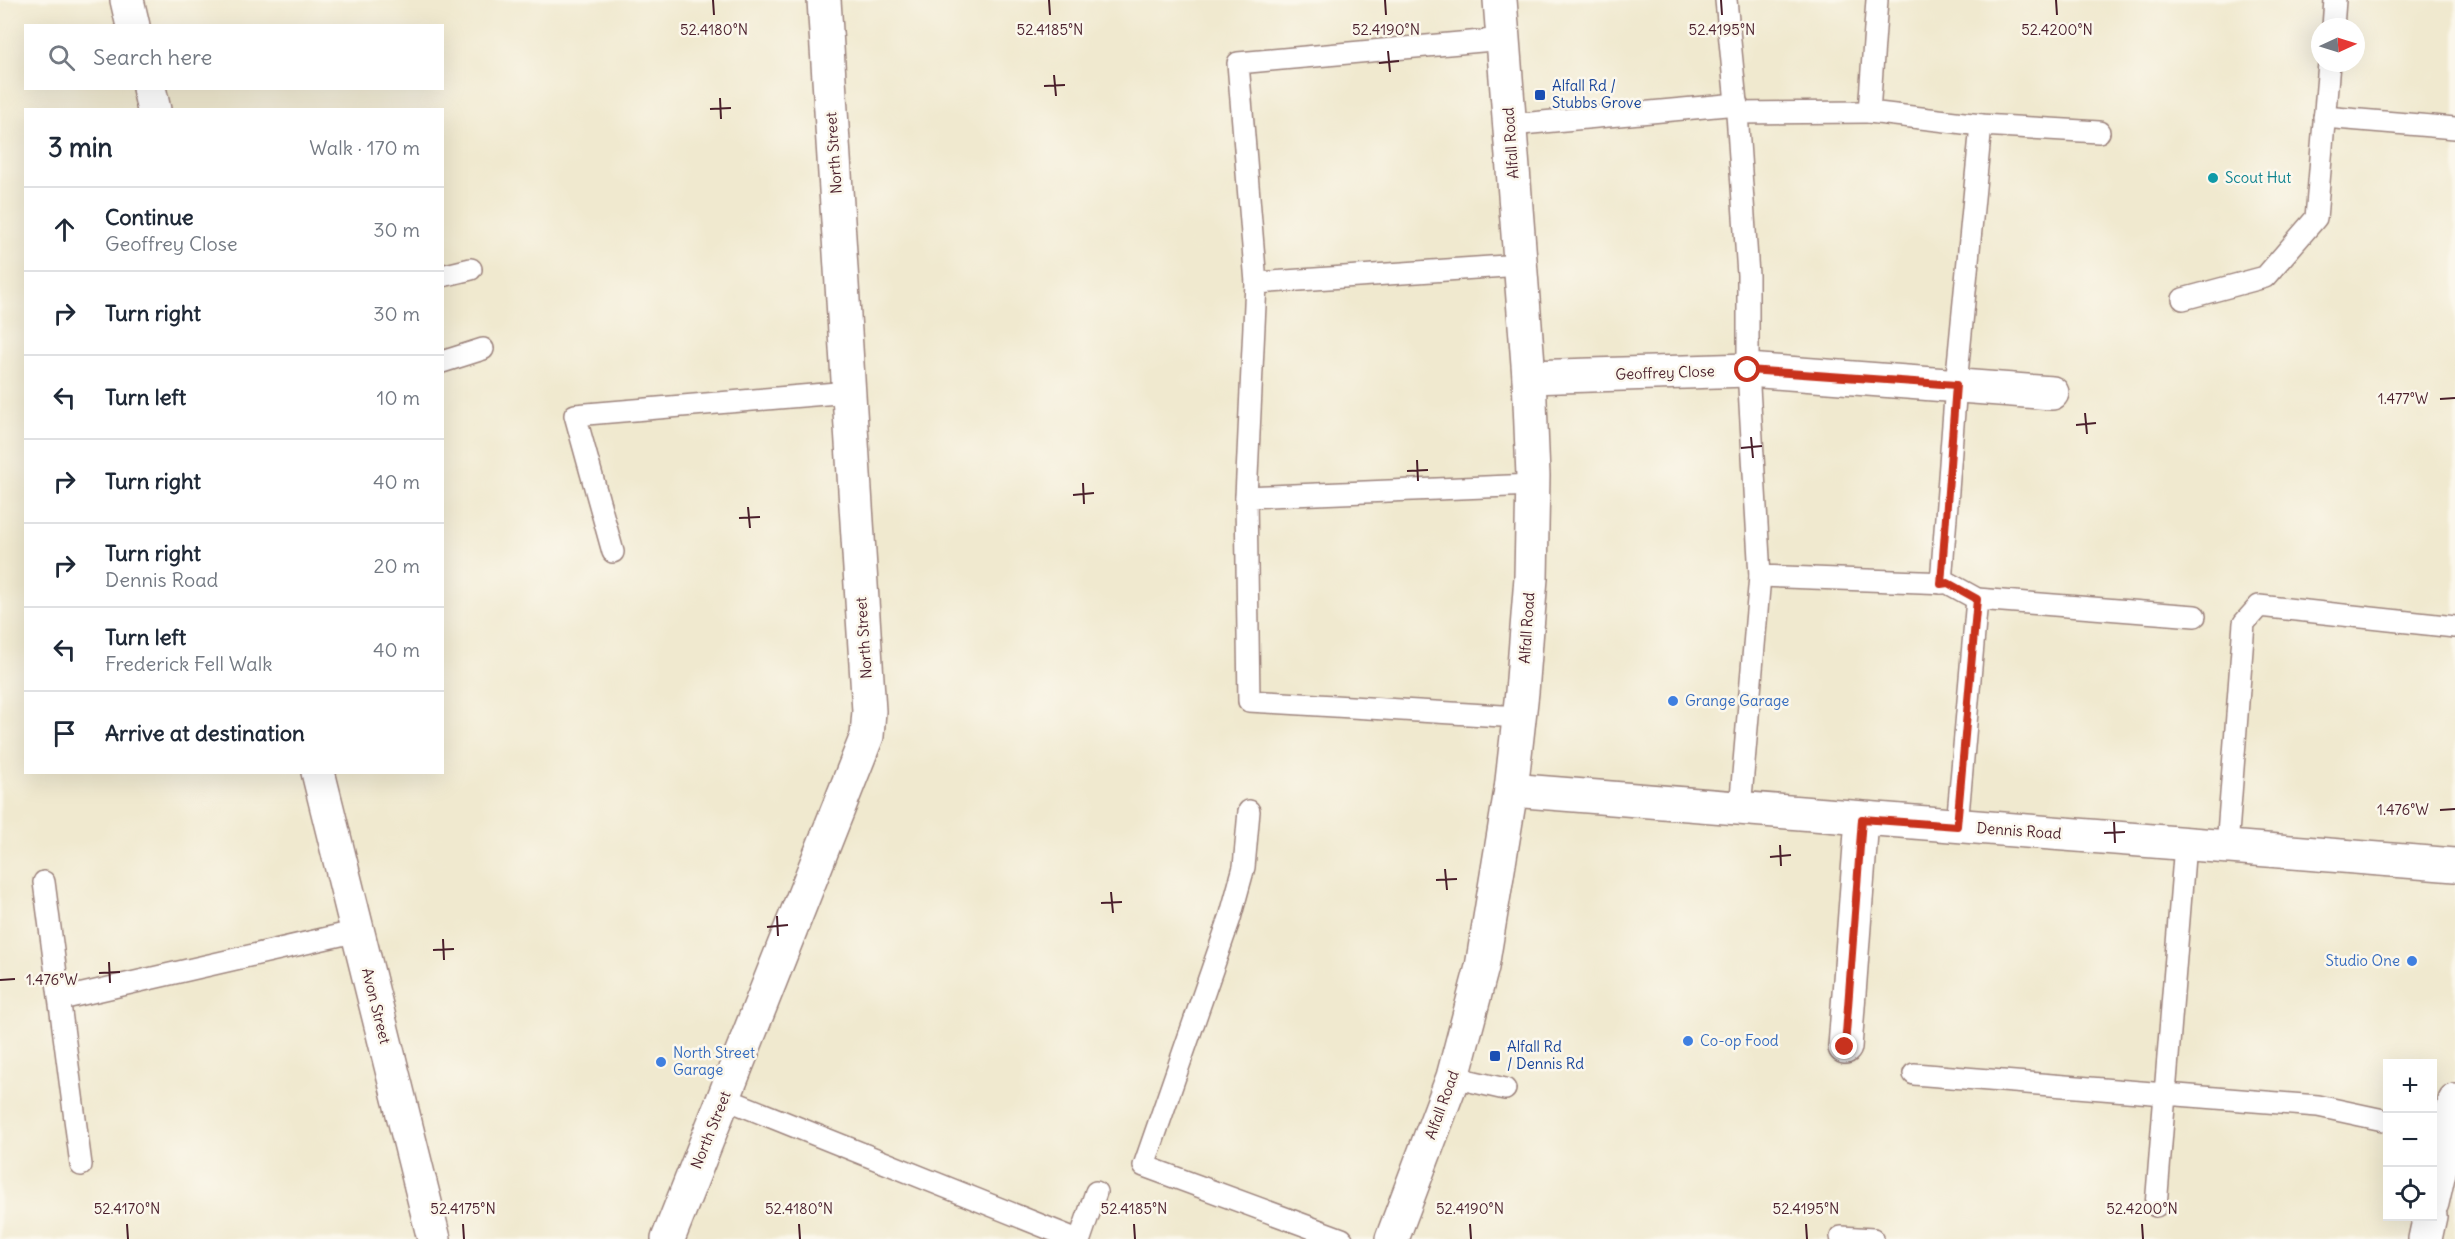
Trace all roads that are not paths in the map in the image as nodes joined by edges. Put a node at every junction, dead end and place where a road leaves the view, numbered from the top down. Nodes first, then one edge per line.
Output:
1 (127, 0) edge
2 (825, 0) edge
3 (1500, 0) edge
4 (1726, 0) edge
5 (1876, 0) edge
6 (2335, 0) edge
7 (2334, 18) edge
8 (133, 24) edge
9 (1504, 39) junction
10 (2329, 72) edge
11 (149, 90) edge
12 (153, 108) edge
13 (1737, 108) junction
14 (1869, 112) junction
15 (2325, 117) junction
16 (1510, 125) junction
17 (1981, 125) junction
18 (2455, 128) edge
19 (2099, 132) dead end
20 (1520, 265) junction
21 (471, 269) dead end
22 (444, 276) edge
23 (1256, 283) junction
24 (2183, 299) dead end
25 (483, 349) dead end
26 (444, 361) edge
27 (1748, 370) junction
28 (1528, 376) junction
29 (1956, 385) junction
30 (849, 392) junction
31 (2052, 393) dead end
32 (1533, 485) junction
33 (1246, 497) junction
34 (613, 552) dead end
35 (1760, 576) junction
36 (1941, 584) junction
37 (1977, 599) junction
38 (2196, 616) dead end
39 (2455, 627) edge
40 (1520, 717) junction
41 (319, 774) edge
42 (1511, 790) junction
43 (1740, 809) junction
44 (1249, 811) dead end
45 (1862, 819) junction
46 (1957, 826) junction
47 (2185, 844) junction
48 (2227, 847) junction
49 (2455, 865) edge
50 (44, 882) dead end
51 (358, 931) junction
52 (61, 999) junction
53 (1845, 1047) dead end
54 (1914, 1074) dead end
55 (1453, 1077) junction
56 (1505, 1089) dead end
57 (2165, 1094) junction
58 (724, 1098) junction
59 (2455, 1101) edge
60 (2383, 1119) edge
61 (2440, 1132) edge
62 (81, 1165) dead end
63 (2437, 1167) edge
64 (1096, 1192) dead end
65 (2156, 1206) dead end
66 (2429, 1221) edge
67 (1841, 1236) dead end
68 (434, 1239) edge
69 (668, 1239) edge
70 (1078, 1239) edge
71 (1342, 1239) edge
72 (1392, 1239) edge
73 (1873, 1239) edge
74 (2425, 1239) edge

1 - 8 street
2 - 30 street, North Street
3 - 9 street, Alfall Road
4 - 13 lane
5 - 14 lane
6 - 7 lane
9 - 16 street, Alfall Road
9 - 23 lane
10 - 15 lane
11 - 12 street
13 - 14 lane
13 - 16 lane
13 - 27 lane
14 - 17 lane
15 - 18 lane
15 - 24 lane
16 - 20 street, Alfall Road
17 - 19 lane
17 - 29 lane
20 - 23 lane
20 - 28 street, Alfall Road
21 - 22 lane
23 - 33 lane
25 - 26 lane
27 - 28 street, Geoffrey Close
27 - 29 street, Geoffrey Close
27 - 35 lane
28 - 32 street, Alfall Road
29 - 31 street, Geoffrey Close
29 - 36 lane
30 - 34 lane
30 - 58 street, North Street
32 - 33 lane
32 - 40 street, Alfall Road
33 - 40 lane
35 - 36 lane
35 - 43 lane
36 - 37 lane
37 - 38 lane
37 - 46 lane
39 - 48 lane
40 - 42 street, Alfall Road
41 - 51 street, Avon Street
42 - 43 street, Dennis Road
42 - 55 street, Alfall Road
43 - 45 street, Dennis Road
44 - 71 lane
45 - 46 street, Dennis Road
45 - 53 street
46 - 47 street, Dennis Road
47 - 48 street, Dennis Road
47 - 57 lane
48 - 49 street, Dennis Road
50 - 52 lane
51 - 52 lane
51 - 68 street, Avon Street
52 - 62 lane
54 - 57 lane
55 - 56 lane
55 - 72 street, Alfall Road
57 - 60 lane
57 - 65 lane
58 - 69 street, North Street
58 - 70 lane
59 - 61 street
61 - 63 street
64 - 70 lane
66 - 74 street
67 - 73 lane

